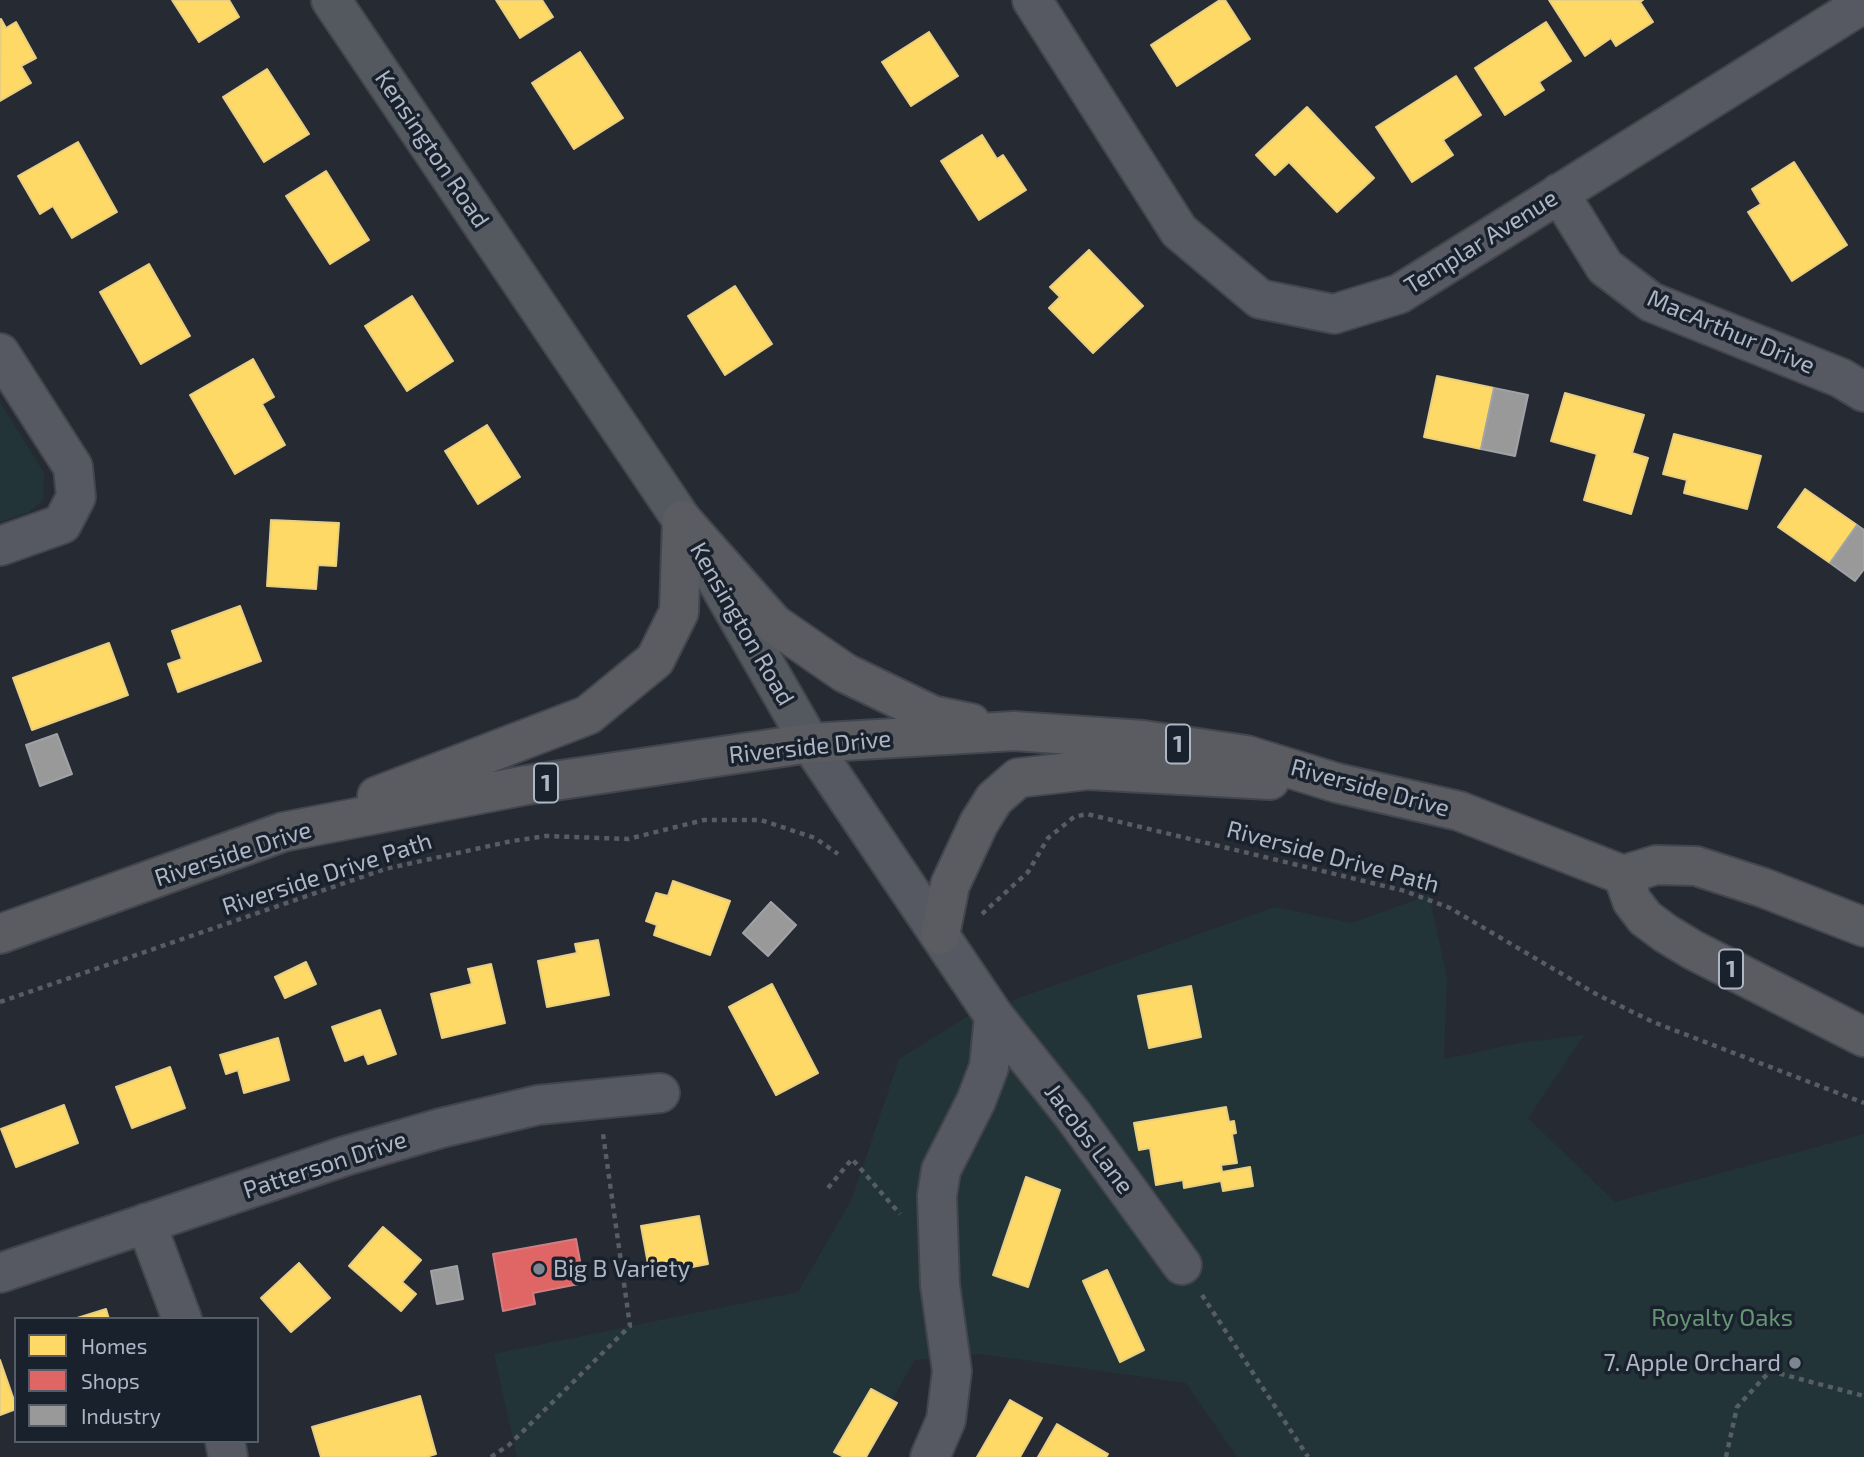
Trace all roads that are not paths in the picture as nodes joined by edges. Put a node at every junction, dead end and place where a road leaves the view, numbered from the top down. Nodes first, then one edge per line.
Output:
1 (331, 0) edge
2 (1032, 0) edge
3 (1864, 3) edge
4 (1559, 193) junction
5 (0, 353) edge
6 (1864, 393) edge
7 (682, 520) junction
8 (0, 545) edge
9 (1014, 731) junction
10 (810, 743) junction
11 (1337, 783) junction
12 (283, 832) junction
13 (1623, 875) junction
14 (956, 927) junction
15 (1864, 927) edge
16 (0, 934) edge
17 (994, 1016) junction
18 (1864, 1037) edge
19 (660, 1093) dead end
20 (146, 1223) junction
21 (1182, 1265) road end
22 (0, 1273) edge
23 (181, 1317) edge
24 (930, 1457) edge

1 - 7 street, Kensington Road
2 - 4 street, Templar Avenue
3 - 4 street, Templar Avenue
4 - 6 street, MacArthur Drive
5 - 8 street
7 - 9 highway
7 - 10 street, Kensington Road
7 - 12 highway
9 - 10 highway, Riverside Drive / 1
9 - 11 highway, Riverside Drive / 1
10 - 12 highway, Riverside Drive / 1
10 - 14 street, Kensington Road
11 - 13 highway, Riverside Drive / 1
11 - 14 highway
12 - 16 highway, Riverside Drive / 1
13 - 15 highway
13 - 18 highway, 1
14 - 17 street, Kensington Road
17 - 21 street, Jacobs Lane
17 - 24 street
19 - 20 street, Patterson Drive
20 - 22 street, Patterson Drive
20 - 23 street

